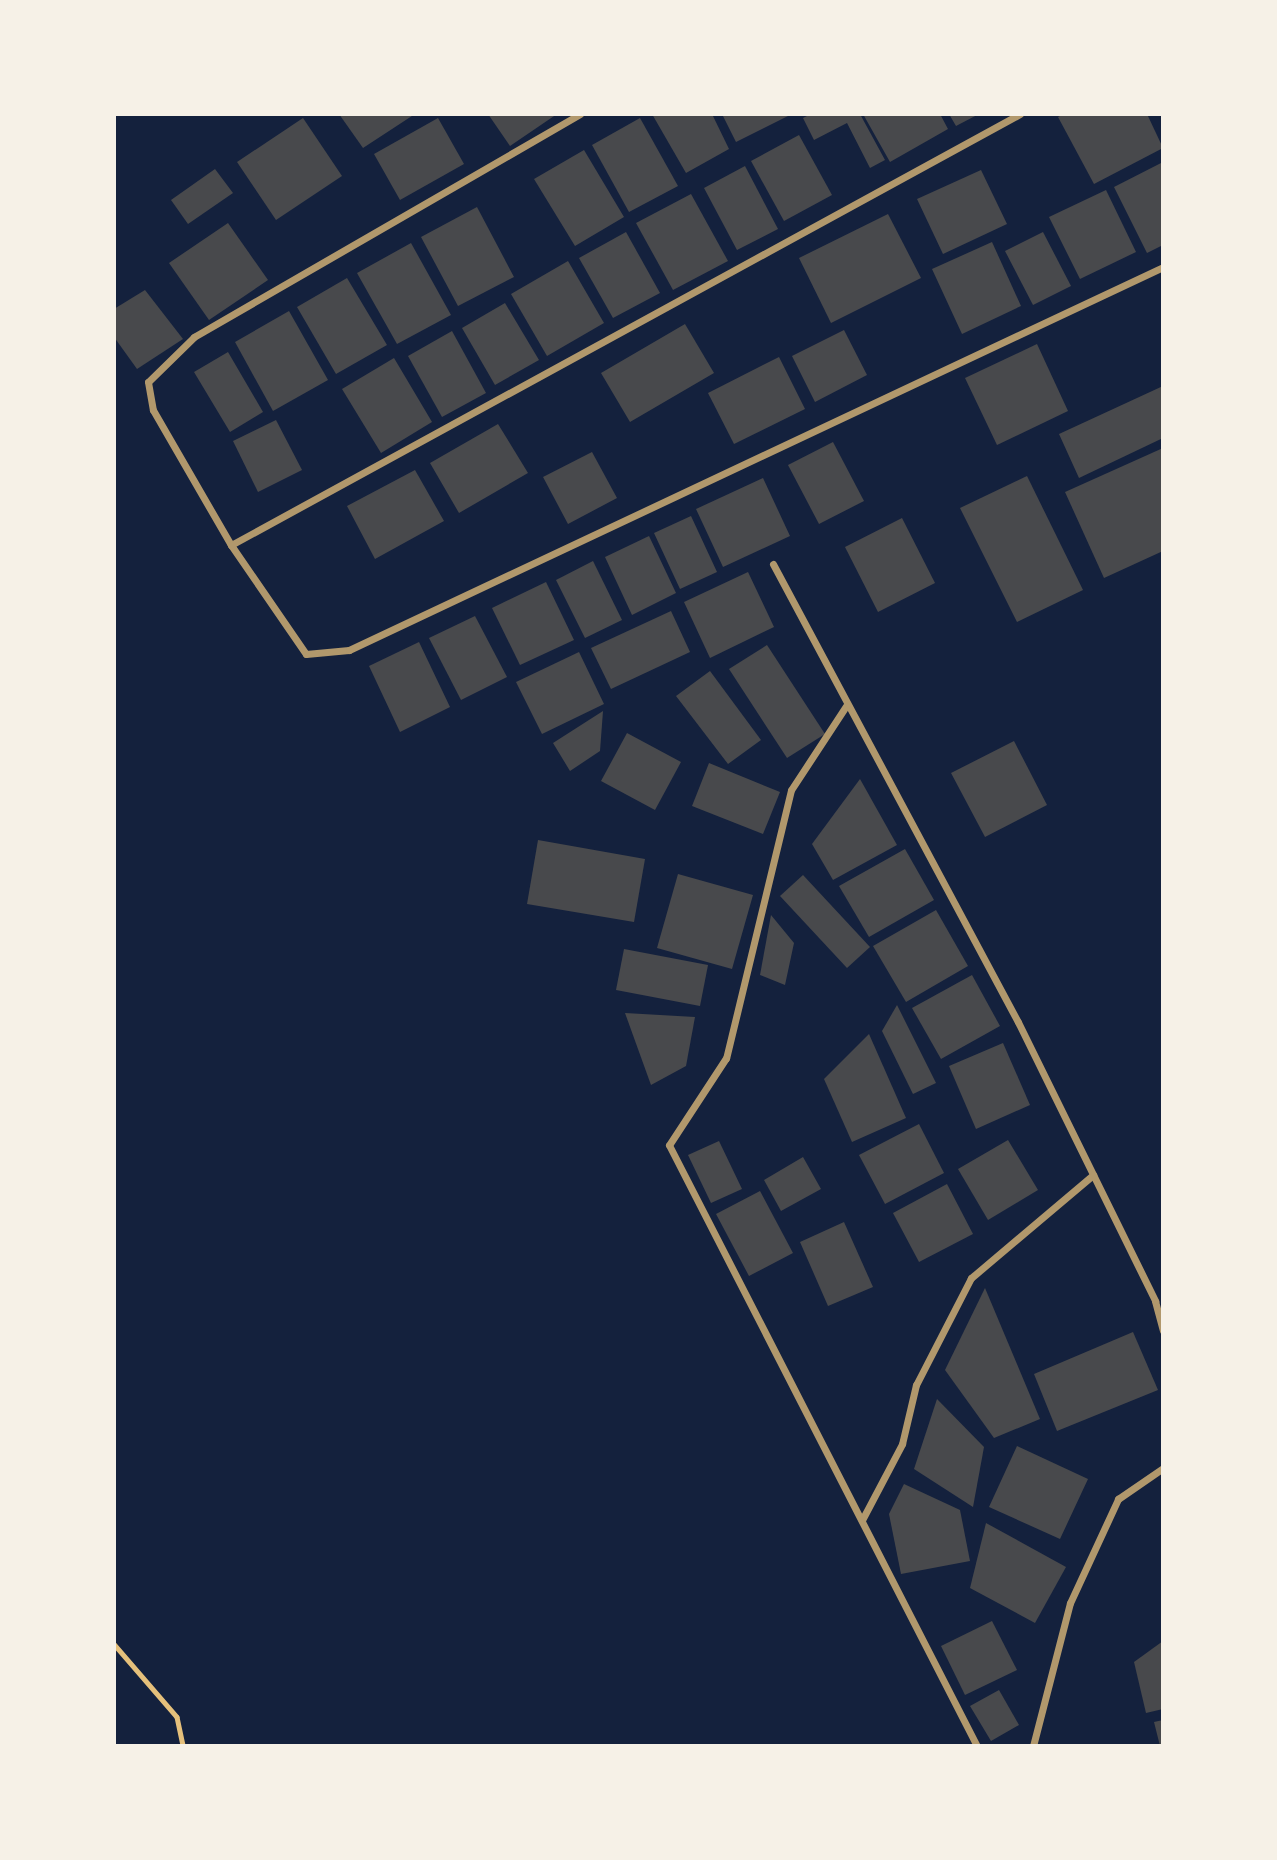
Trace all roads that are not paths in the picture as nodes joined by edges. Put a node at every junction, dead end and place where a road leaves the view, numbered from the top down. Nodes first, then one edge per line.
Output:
1 (580, 114) edge
2 (1020, 114) edge
3 (1163, 267) edge
4 (231, 545) junction
5 (773, 564) dead end
6 (846, 706) junction
7 (1093, 1175) junction
8 (1163, 1331) edge
9 (1163, 1468) edge
10 (862, 1520) junction
11 (977, 1746) edge
12 (1033, 1746) edge

1 - 4 street
2 - 4 street
3 - 4 street
5 - 6 street
6 - 7 street
6 - 10 street
7 - 8 street
7 - 10 street
9 - 12 street
10 - 11 street

